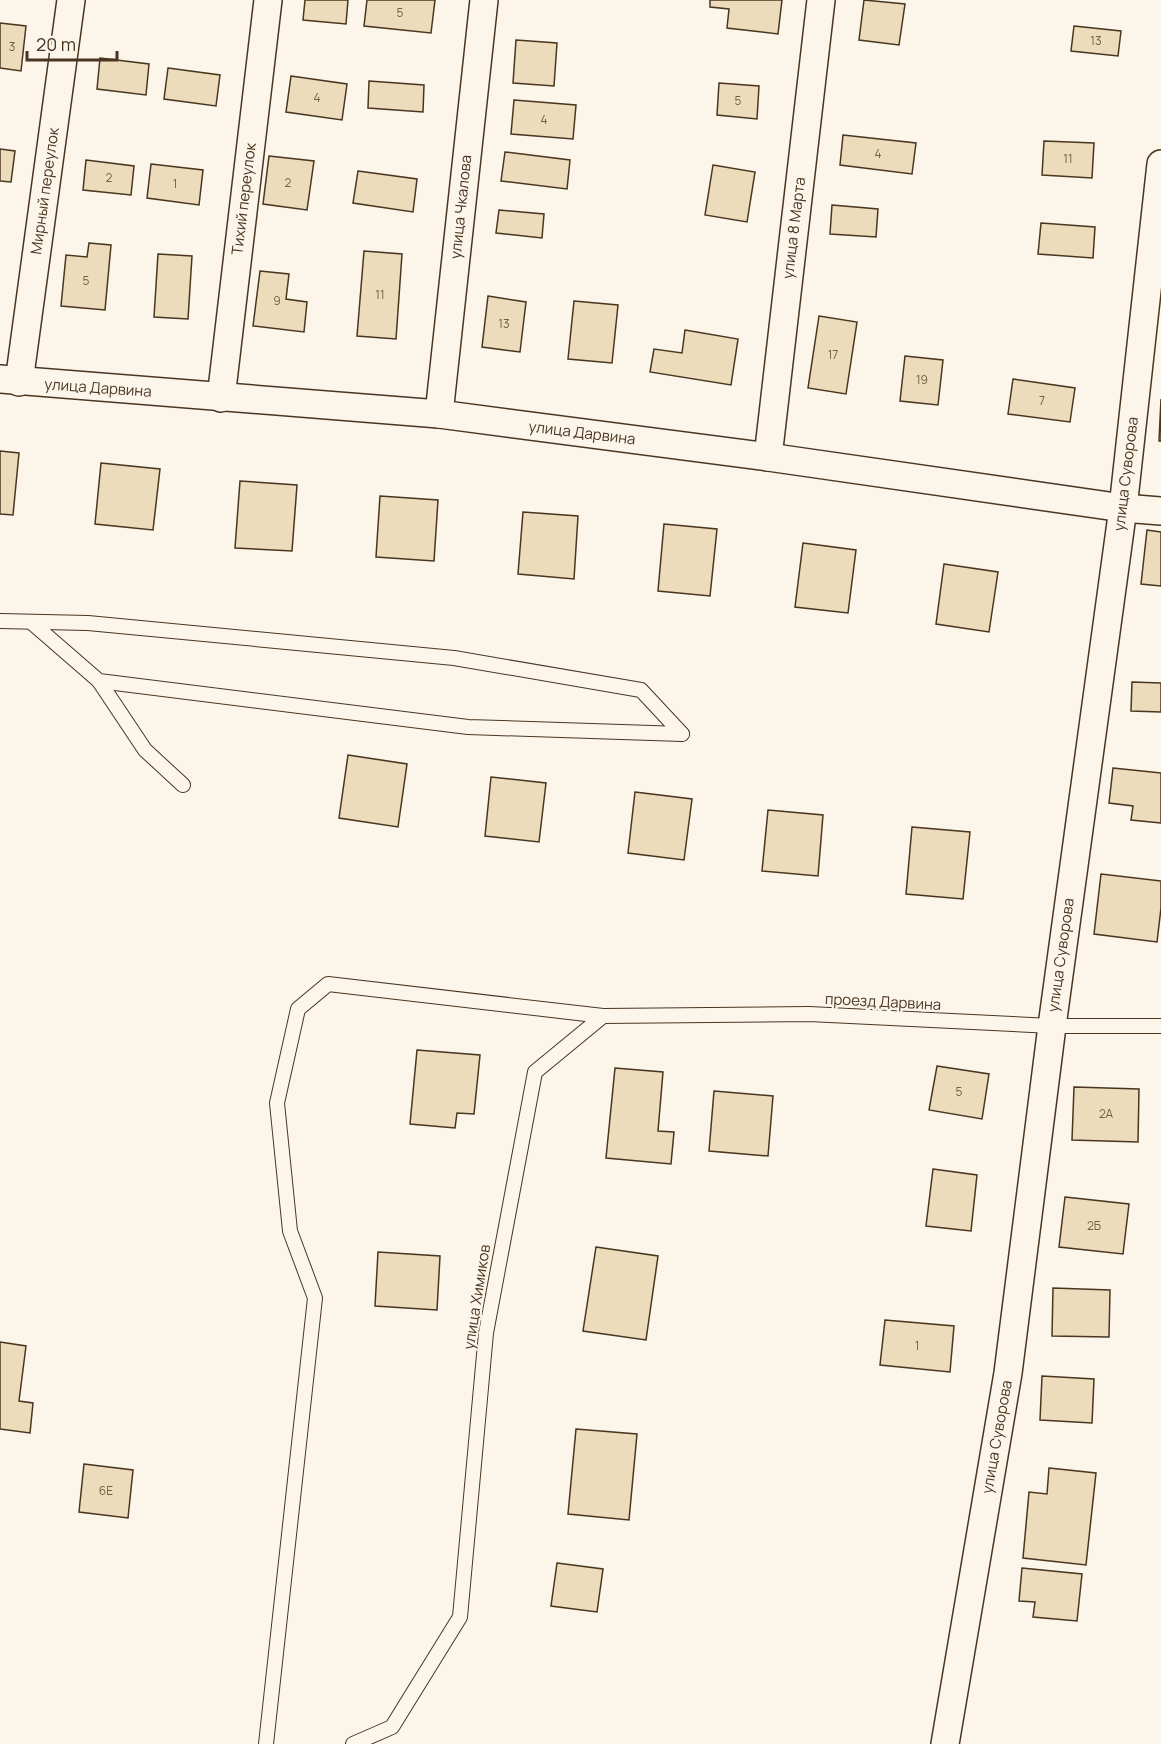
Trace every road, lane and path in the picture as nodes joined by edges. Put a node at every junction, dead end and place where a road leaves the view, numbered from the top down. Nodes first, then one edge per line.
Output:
1 (71, 0) edge
2 (268, 0) edge
3 (484, 0) edge
4 (820, 0) edge
5 (1161, 164) edge
6 (10, 381) edge
7 (221, 398) junction
8 (439, 414) junction
9 (768, 457) junction
10 (1123, 508) junction
11 (1161, 511) edge
12 (0, 621) edge
13 (31, 622) junction
14 (99, 681) junction
15 (183, 785) dead end
16 (603, 1016) junction
17 (1052, 1026) junction
18 (1161, 1026) edge
19 (266, 1744) edge
20 (352, 1744) edge
21 (945, 1744) edge

1 - 6 street, Мирный переулок
2 - 7 street, Тихий переулок
3 - 8 street, улица Чкалова
4 - 9 street, улица 8 Марта
5 - 10 street, улица Суворова
6 - 7 street, улица Дарвина
7 - 8 street, улица Дарвина
8 - 9 street, улица Дарвина
9 - 10 street, улица Дарвина
10 - 11 street, улица Дарвина
10 - 17 street, улица Суворова
12 - 13 lane
13 - 14 lane
13 - 14 lane
14 - 15 lane
16 - 17 lane, проезд Дарвина
16 - 19 lane, проезд Дарвина
16 - 20 lane, улица Химиков
17 - 18 lane, проезд Дарвина
17 - 21 street, улица Суворова

